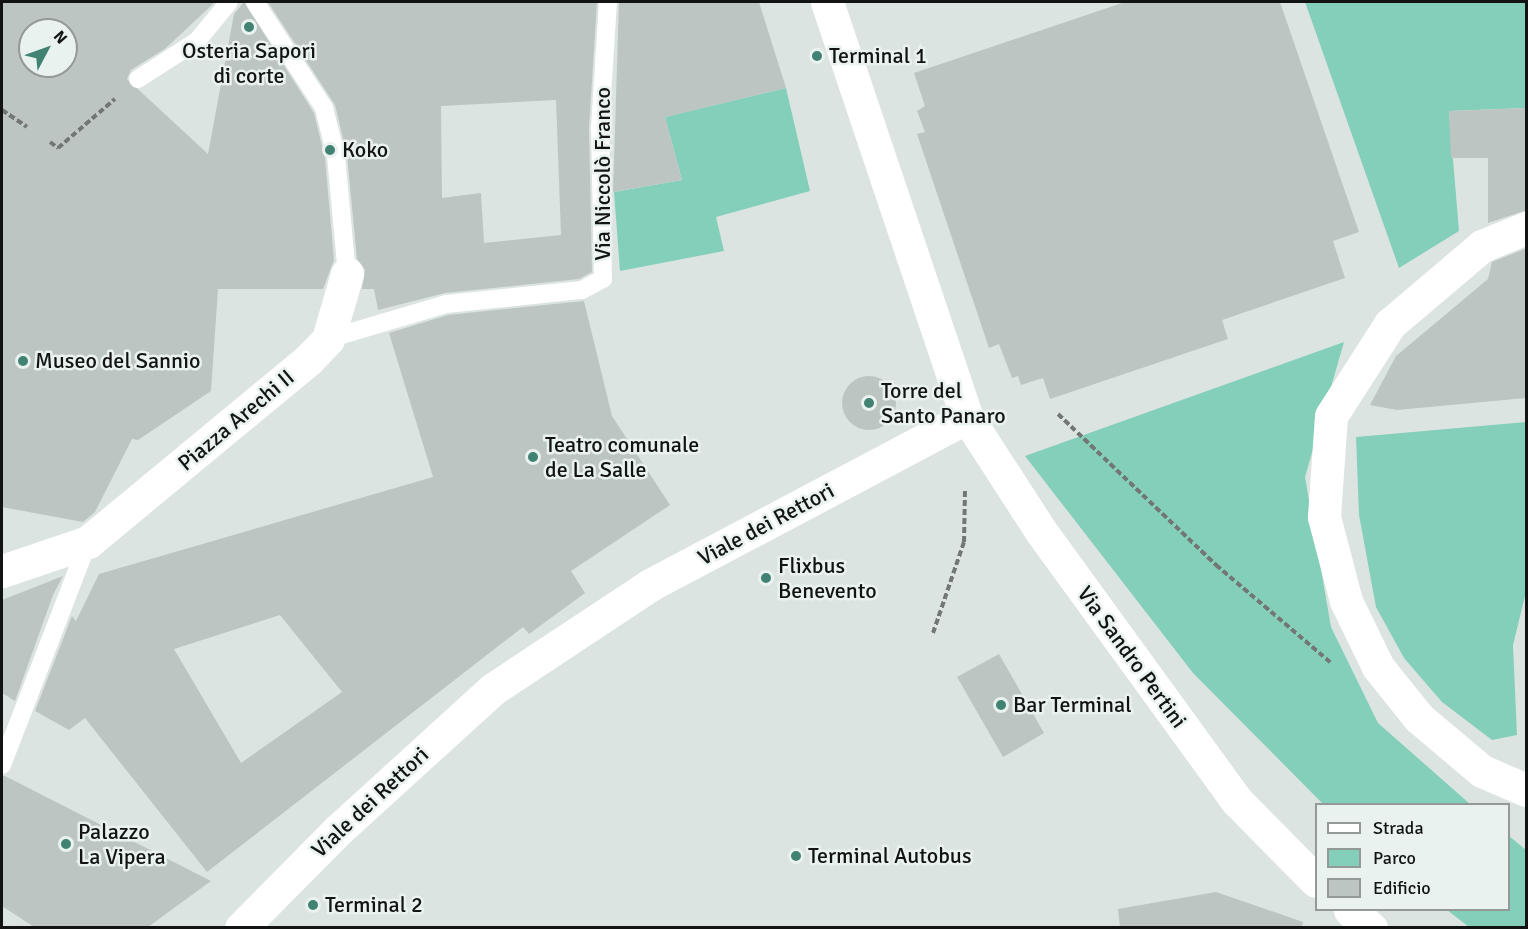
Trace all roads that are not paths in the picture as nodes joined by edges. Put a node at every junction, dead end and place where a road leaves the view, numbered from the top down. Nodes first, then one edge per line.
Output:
1 (229, 2) edge
2 (255, 2) edge
3 (608, 2) edge
4 (827, 2) edge
5 (138, 79) road end
6 (1527, 228) edge
7 (347, 274) joint
8 (328, 339) junction
9 (967, 417) junction
10 (88, 542) junction
11 (2, 571) edge
12 (2, 765) edge
13 (1527, 790) edge
14 (1315, 879) edge
15 (1352, 911) edge
16 (241, 927) edge
17 (1371, 927) edge

1 - 5 lane
2 - 7 lane
3 - 8 lane, Via Niccolò Franco
4 - 9 street
6 - 13 street
7 - 8 street, Piazza Arechi II
8 - 10 street, Piazza Arechi II
9 - 14 street, Via Sandro Pertini
9 - 16 street, Viale dei Rettori
10 - 11 street
10 - 12 lane
15 - 17 street

